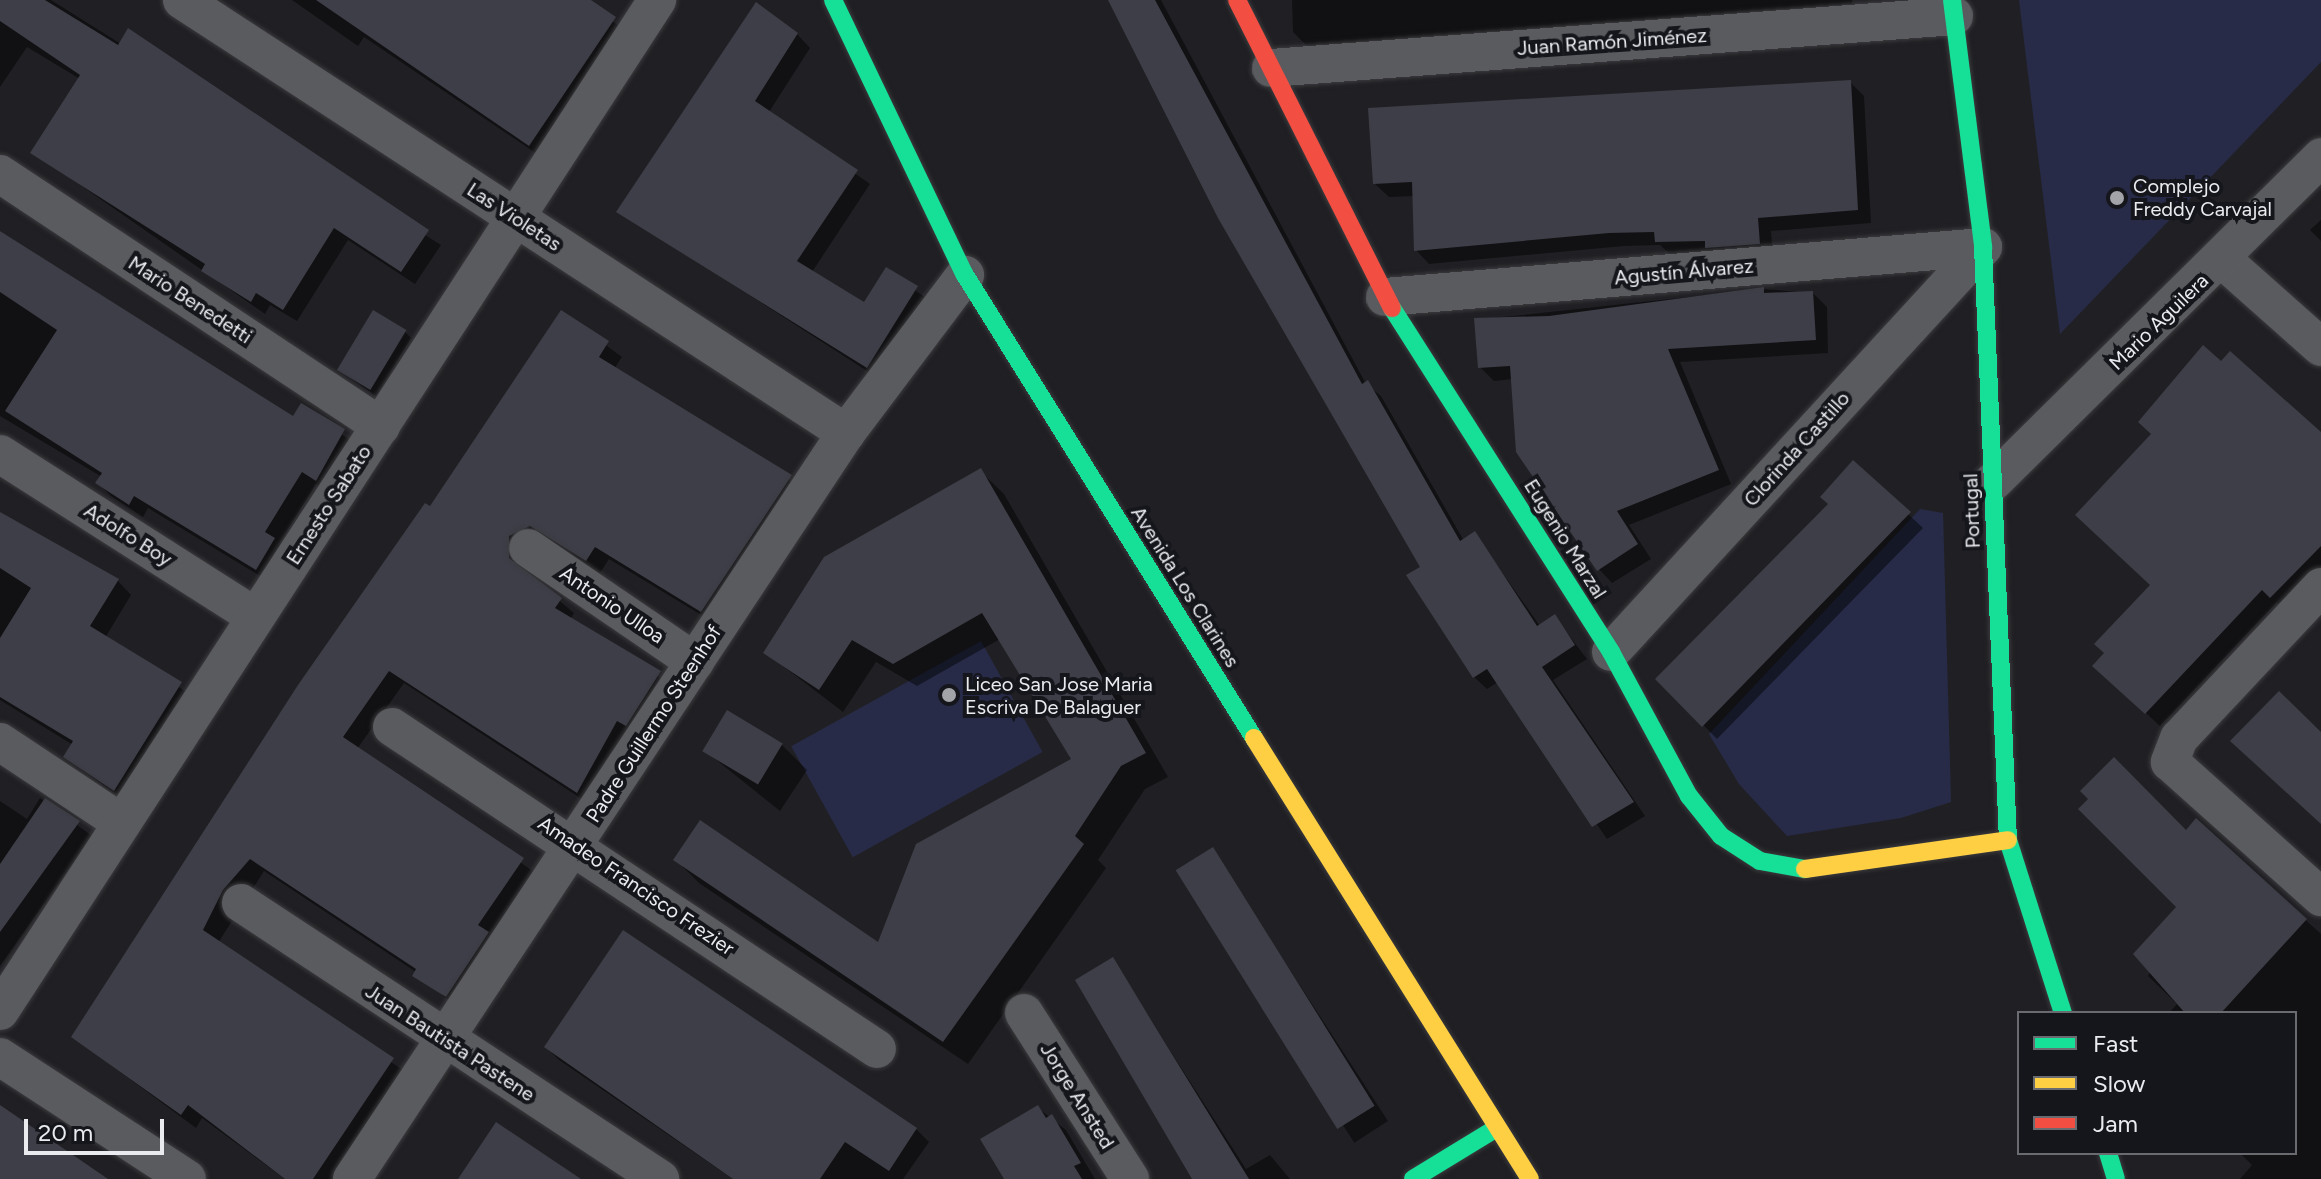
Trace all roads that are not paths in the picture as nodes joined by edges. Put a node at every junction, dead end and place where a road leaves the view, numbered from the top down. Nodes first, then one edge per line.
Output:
1 (656, 0) edge
2 (833, 0) edge
3 (1237, 0) edge
4 (195, 4) edge
5 (1953, 8) edge
6 (1271, 68) junction
7 (2321, 157) edge
8 (0, 174) edge
9 (516, 218) junction
10 (1983, 247) junction
11 (2223, 260) junction
12 (965, 275) junction
13 (1385, 297) junction
14 (2321, 347) edge
15 (381, 426) junction
16 (846, 433) junction
17 (0, 454) edge
18 (1993, 482) junction
19 (528, 548) dead end
20 (2321, 587) edge
21 (256, 617) junction
22 (1611, 652) junction
23 (695, 662) junction
24 (392, 727) dead end
25 (0, 742) edge
26 (122, 823) junction
27 (2008, 840) junction
28 (575, 843) junction
29 (2321, 897) edge
30 (241, 903) dead end
31 (0, 1011) edge
32 (2062, 1011) edge
33 (1024, 1013) dead end
34 (444, 1042) junction
35 (877, 1049) dead end
36 (0, 1057) edge
37 (1495, 1129) junction
38 (2109, 1155) edge
39 (187, 1179) edge
40 (352, 1179) edge
41 (660, 1179) edge
42 (1130, 1179) edge
43 (1413, 1179) edge
44 (1530, 1179) edge
45 (2116, 1179) edge

1 - 9 street, Ernesto Sabato
2 - 12 main road, Avenida Los Clarines
3 - 6 main road, Eugenio Marzal
4 - 9 street, Las Violetas
5 - 6 street, Juan Ramón Jiménez
5 - 10 main road, Portugal
6 - 13 main road, Eugenio Marzal
7 - 11 street, Mario Aguilera
8 - 15 street, Mario Benedetti
9 - 15 street, Ernesto Sabato
9 - 16 street, Las Violetas
10 - 13 street, Agustín Álvarez
10 - 18 main road, Portugal
10 - 22 street, Clorinda Castillo
11 - 14 street
11 - 18 street, Mario Aguilera
12 - 16 street, Padre Guillermo Steenhof
12 - 37 main road, Avenida Los Clarines
13 - 22 main road, Eugenio Marzal
15 - 21 street, Ernesto Sabato
16 - 23 street, Padre Guillermo Steenhof
17 - 21 street, Adolfo Boy
18 - 27 main road, Portugal
19 - 23 street, Antonio Ulloa
20 - 29 street
21 - 26 street, Ernesto Sabato
22 - 27 main road, Eugenio Marzal
23 - 28 street, Padre Guillermo Steenhof
24 - 28 street, Amadeo Francisco Frezier
25 - 26 street
26 - 31 street, Ernesto Sabato
27 - 32 main road, Portugal
28 - 34 street, Padre Guillermo Steenhof
28 - 35 street, Amadeo Francisco Frezier
30 - 34 street, Juan Bautista Pastene
33 - 42 street, Jorge Ansted
34 - 40 street, Padre Guillermo Steenhof
34 - 41 street, Juan Bautista Pastene
36 - 39 street
37 - 43 main road
37 - 44 main road, Avenida Los Clarines
38 - 45 main road

